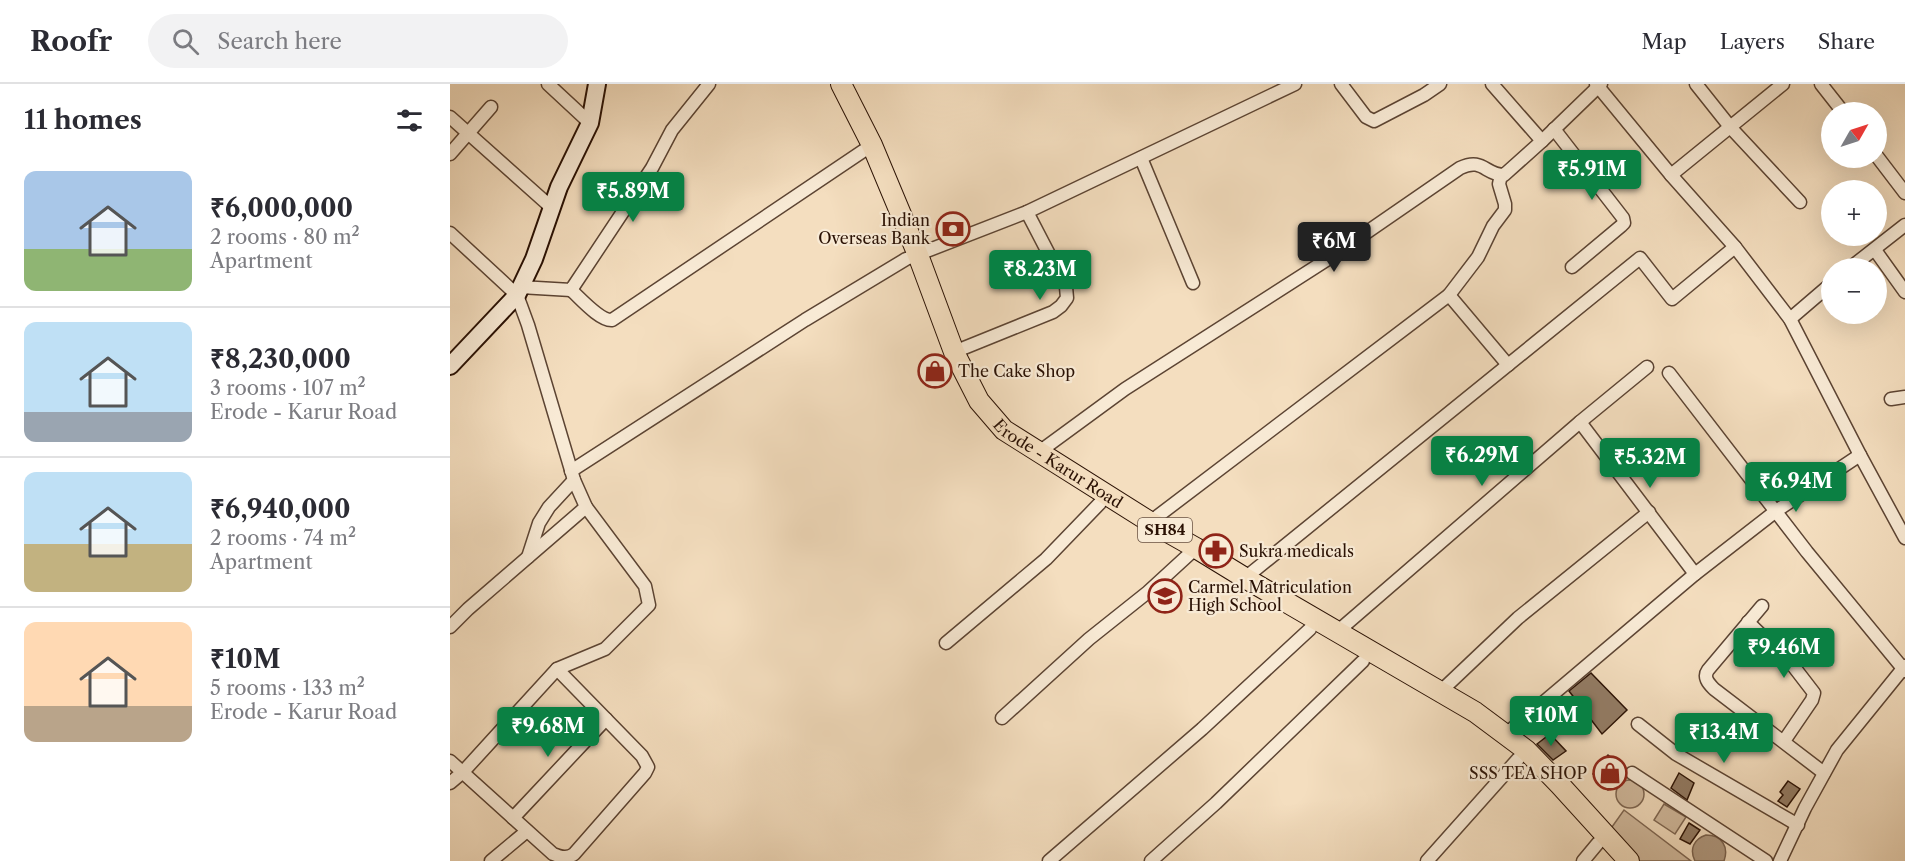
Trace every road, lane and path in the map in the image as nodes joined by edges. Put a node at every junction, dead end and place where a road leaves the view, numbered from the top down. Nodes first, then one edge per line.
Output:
1 (548, 84) edge
2 (597, 84) edge
3 (709, 84) edge
4 (827, 84) edge
5 (841, 84) edge
6 (1295, 84) edge
7 (1341, 84) edge
8 (1440, 84) edge
9 (1491, 84) edge
10 (1696, 84) edge
11 (1783, 84) edge
12 (1821, 84) edge
13 (1598, 85) edge
14 (1835, 102) edge
15 (491, 107) dead end
16 (450, 117) edge
17 (590, 123) junction
18 (1731, 128) junction
19 (1554, 129) junction
20 (469, 134) junction
21 (1542, 141) junction
22 (867, 148) junction
23 (450, 154) edge
24 (1141, 158) junction
25 (1886, 168) edge
26 (1501, 175) junction
27 (1671, 176) junction
28 (1905, 193) edge
29 (1800, 202) dead end
30 (552, 208) junction
31 (1027, 212) junction
32 (1905, 225) edge
33 (450, 233) edge
34 (1735, 247) junction
35 (1875, 250) junction
36 (912, 257) junction
37 (1864, 258) edge
38 (1572, 267) dead end
39 (1193, 283) dead end
40 (571, 290) junction
41 (518, 291) junction
42 (1821, 292) edge
43 (1905, 292) edge
44 (1449, 295) junction
45 (1790, 319) junction
46 (954, 352) junction
47 (1508, 365) junction
48 (450, 366) edge
49 (1647, 367) dead end
50 (1669, 373) dead end
51 (1905, 397) edge
52 (1891, 399) dead end
53 (1580, 422) junction
54 (1039, 452) junction
55 (1860, 456) junction
56 (572, 475) junction
57 (1100, 503) junction
58 (586, 507) junction
59 (1649, 512) junction
60 (1776, 512) junction
61 (1150, 522) junction
62 (1905, 538) edge
63 (1192, 552) junction
64 (527, 558) junction
65 (1695, 574) junction
66 (1245, 578) junction
67 (1762, 606) dead end
68 (1748, 622) junction
69 (450, 627) edge
70 (1310, 629) junction
71 (1337, 632) junction
72 (946, 643) dead end
73 (1363, 661) junction
74 (557, 669) junction
75 (1904, 669) edge
76 (1440, 692) junction
77 (1002, 718) dead end
78 (606, 719) junction
79 (1638, 724) dead end
80 (1506, 734) junction
81 (1784, 741) junction
82 (1518, 759) junction
83 (450, 760) edge
84 (464, 772) junction
85 (1632, 772) dead end
86 (1824, 773) junction
87 (450, 783) edge
88 (513, 818) junction
89 (1798, 825) junction
90 (527, 831) junction
91 (1598, 843) junction
92 (492, 861) edge
93 (1049, 861) edge
94 (1151, 861) edge
95 (1427, 861) edge
96 (1583, 861) edge
97 (1614, 861) edge
98 (1629, 861) edge
99 (1766, 861) edge
100 (1780, 861) edge

1 - 17 street
2 - 17 street
3 - 40 street
4 - 22 main road, Erode - Karur Road / SH84
5 - 22 main road, Erode - Karur Road / SH84
6 - 24 street
7 - 8 street
9 - 21 street
10 - 18 street
11 - 18 street
12 - 14 street
13 - 19 street
13 - 27 street
15 - 20 street
16 - 20 street
17 - 30 street
18 - 27 street
18 - 29 street
19 - 21 street
19 - 38 street
20 - 23 street
20 - 30 street
21 - 26 street
22 - 36 main road, Erode - Karur Road / SH84
22 - 40 street
24 - 31 street
24 - 39 street
25 - 28 street
26 - 44 street
26 - 54 street
27 - 34 street
30 - 41 street
31 - 36 street
31 - 46 street
32 - 35 street
33 - 41 street
34 - 45 street
34 - 47 street
35 - 37 street
35 - 43 street
36 - 46 main road, Erode - Karur Road / SH84
36 - 56 street
36 - 57 main road, Erode - Karur Road / SH84
40 - 41 street
41 - 48 street
41 - 56 street
42 - 45 street
44 - 47 street
44 - 61 street
45 - 55 street
46 - 54 main road, Erode - Karur Road / SH84
47 - 66 street
49 - 53 street
50 - 60 street
51 - 52 street
53 - 59 street
53 - 71 street
54 - 61 main road, Erode - Karur Road / SH84
55 - 60 street
55 - 62 street
56 - 58 street
56 - 64 street
57 - 63 main road, Erode - Karur Road / SH84
57 - 72 street
58 - 64 street
58 - 74 street
59 - 65 street
59 - 76 street
60 - 65 street
60 - 75 street
61 - 63 main road, Erode - Karur Road / SH84
63 - 66 main road, Erode - Karur Road / SH84
63 - 70 main road, Erode - Karur Road / SH84
63 - 77 street
64 - 69 street
65 - 80 street
66 - 71 main road, Erode - Karur Road / SH84
67 - 68 street
68 - 81 street
68 - 81 street
70 - 73 main road, Erode - Karur Road / SH84
70 - 93 street
71 - 76 main road, Erode - Karur Road / SH84
73 - 82 main road, Erode - Karur Road / SH84
73 - 94 street
74 - 78 street
74 - 84 street
75 - 86 street
76 - 80 main road, Erode - Karur Road / SH84
78 - 88 street
78 - 90 street
79 - 89 street
80 - 98 main road, Erode - Karur Road / SH84
81 - 86 street
82 - 91 main road, Erode - Karur Road / SH84
82 - 95 street
83 - 84 street
84 - 87 street
84 - 88 street
85 - 99 street
86 - 89 street
88 - 90 street
89 - 100 street
90 - 92 street
91 - 96 street
91 - 97 main road, Erode - Karur Road / SH84

